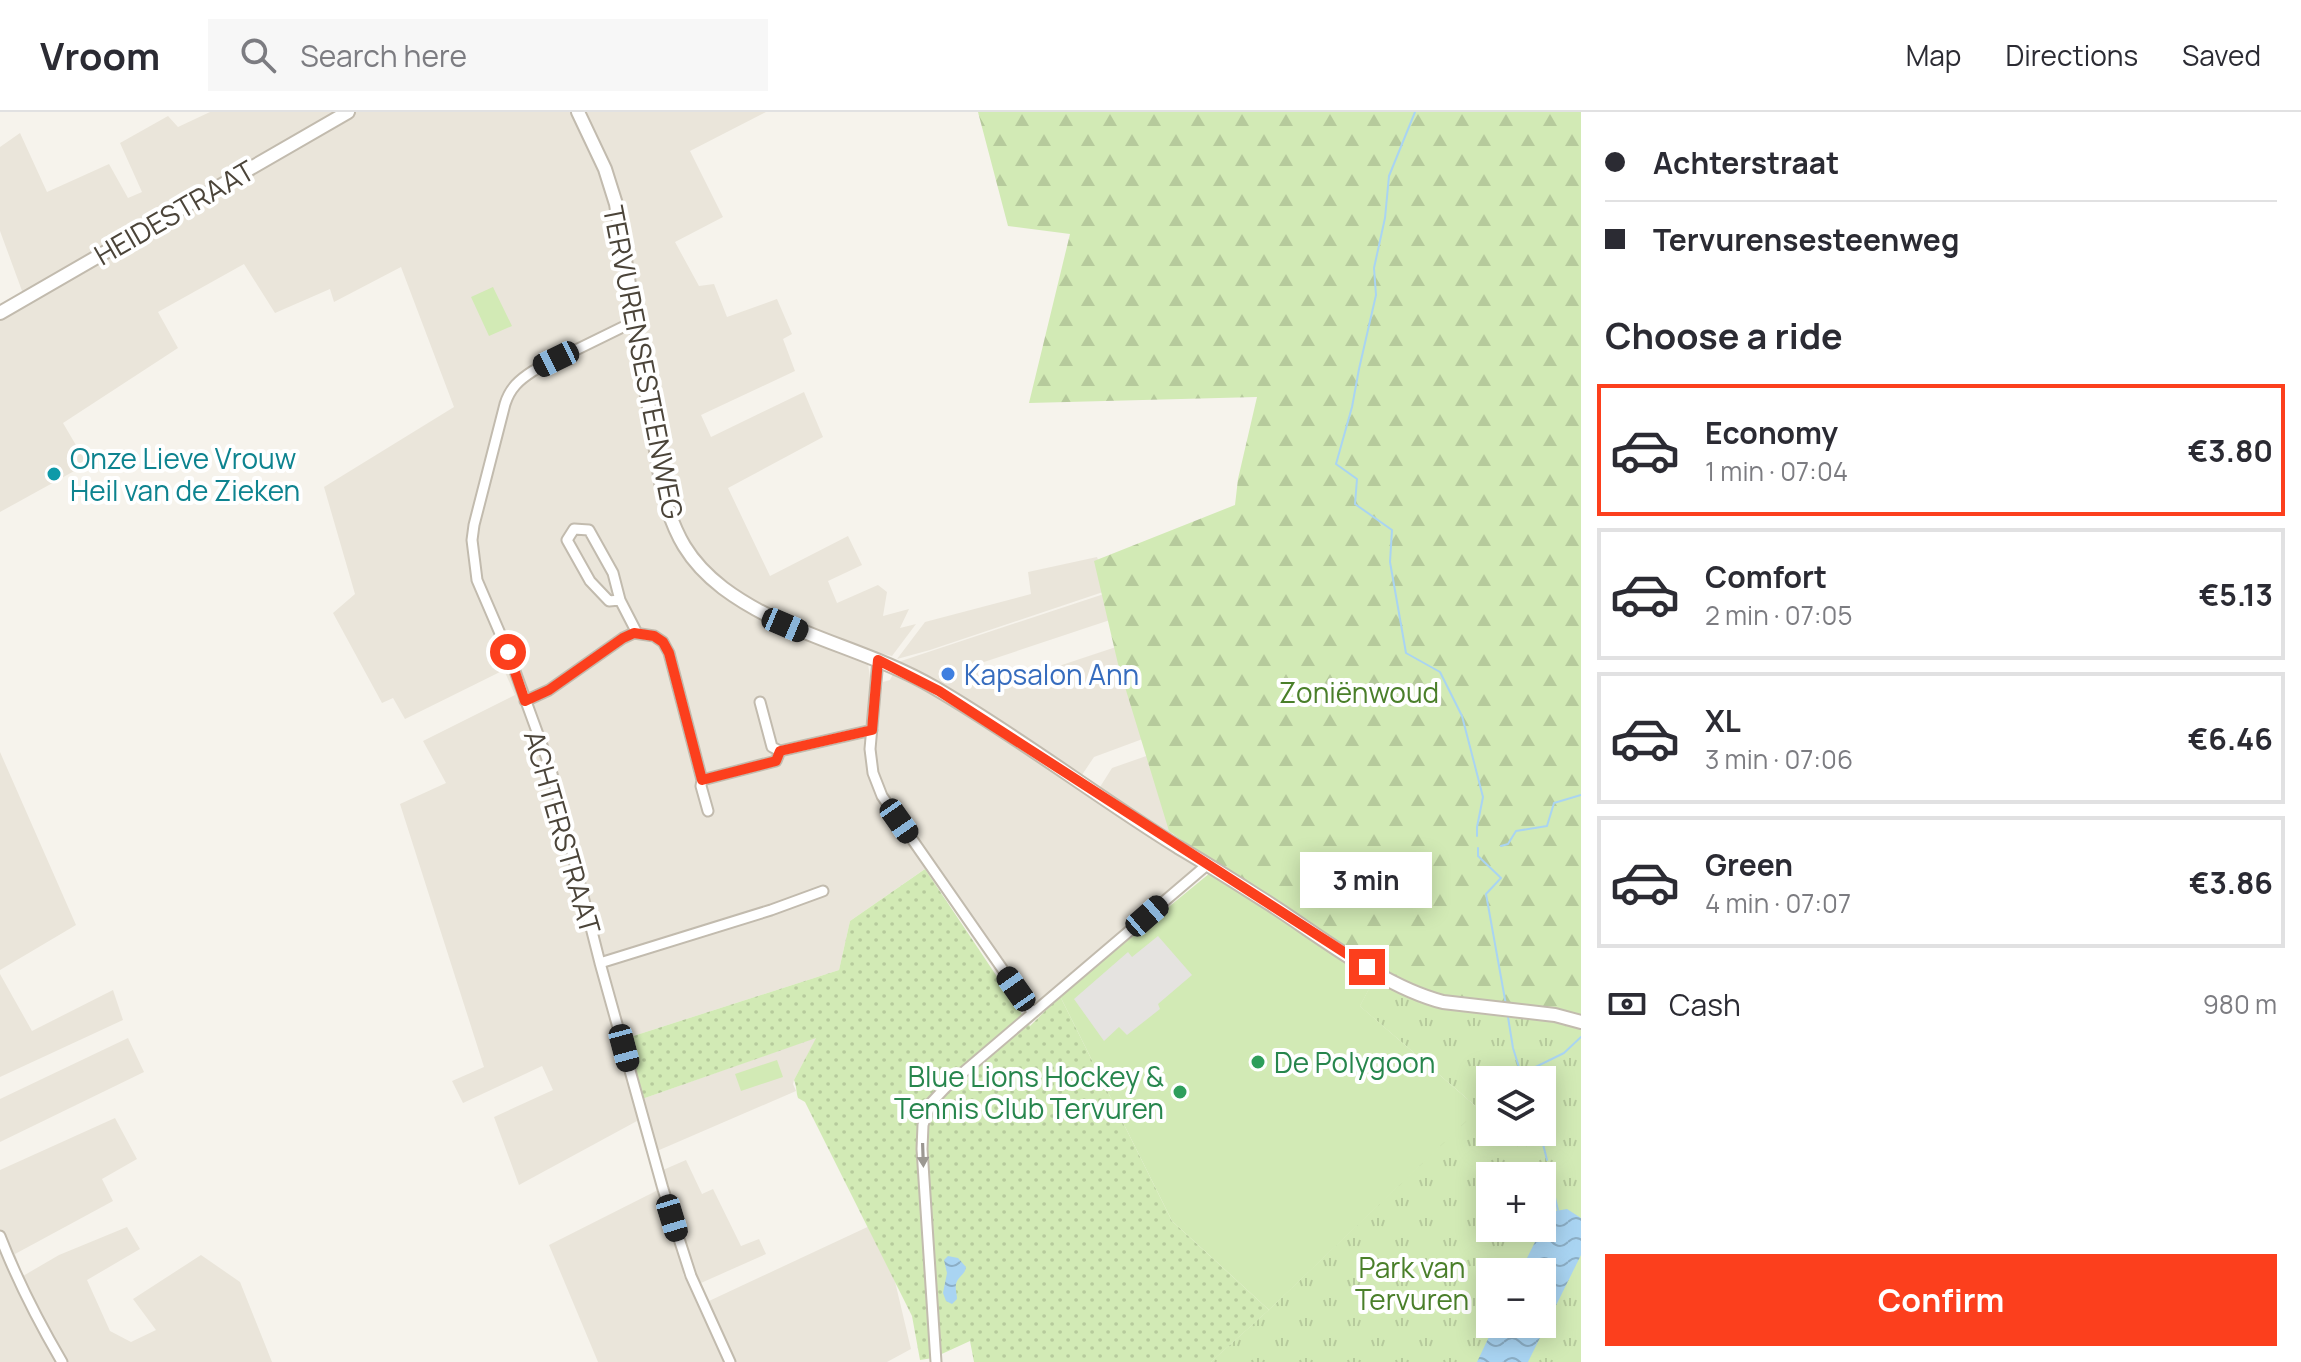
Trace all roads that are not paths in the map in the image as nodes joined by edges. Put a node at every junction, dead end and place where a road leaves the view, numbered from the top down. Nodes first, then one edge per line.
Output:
1 (348, 112) edge
2 (578, 112) edge
3 (0, 313) edge
4 (635, 321) junction
5 (620, 600) junction
6 (637, 633) junction
7 (878, 660) junction
8 (525, 701) junction
9 (760, 702) dead end
10 (872, 730) junction
11 (780, 751) junction
12 (702, 780) junction
13 (708, 811) dead end
14 (1208, 864) junction
15 (823, 891) dead end
16 (600, 963) junction
17 (1033, 1013) junction
18 (1581, 1022) edge
19 (0, 1236) edge
20 (62, 1362) edge
21 (730, 1362) edge
22 (936, 1362) edge

1 - 3 street, HEIDESTRAAT
2 - 4 street, TERVURENSESTEENWEG
4 - 7 street, TERVURENSESTEENWEG
4 - 8 street, ACHTERSTRAAT
5 - 5 street
5 - 6 street
6 - 8 street
6 - 12 street
7 - 10 street
7 - 14 street, TERVURENSESTEENWEG
8 - 16 street, ACHTERSTRAAT
9 - 11 street
10 - 11 street
10 - 17 street
11 - 12 street
12 - 13 street
14 - 17 street
14 - 18 street, TERVURENSESTEENWEG
15 - 16 street
16 - 21 street, ACHTERSTRAAT
17 -> 22 street
19 - 20 street

